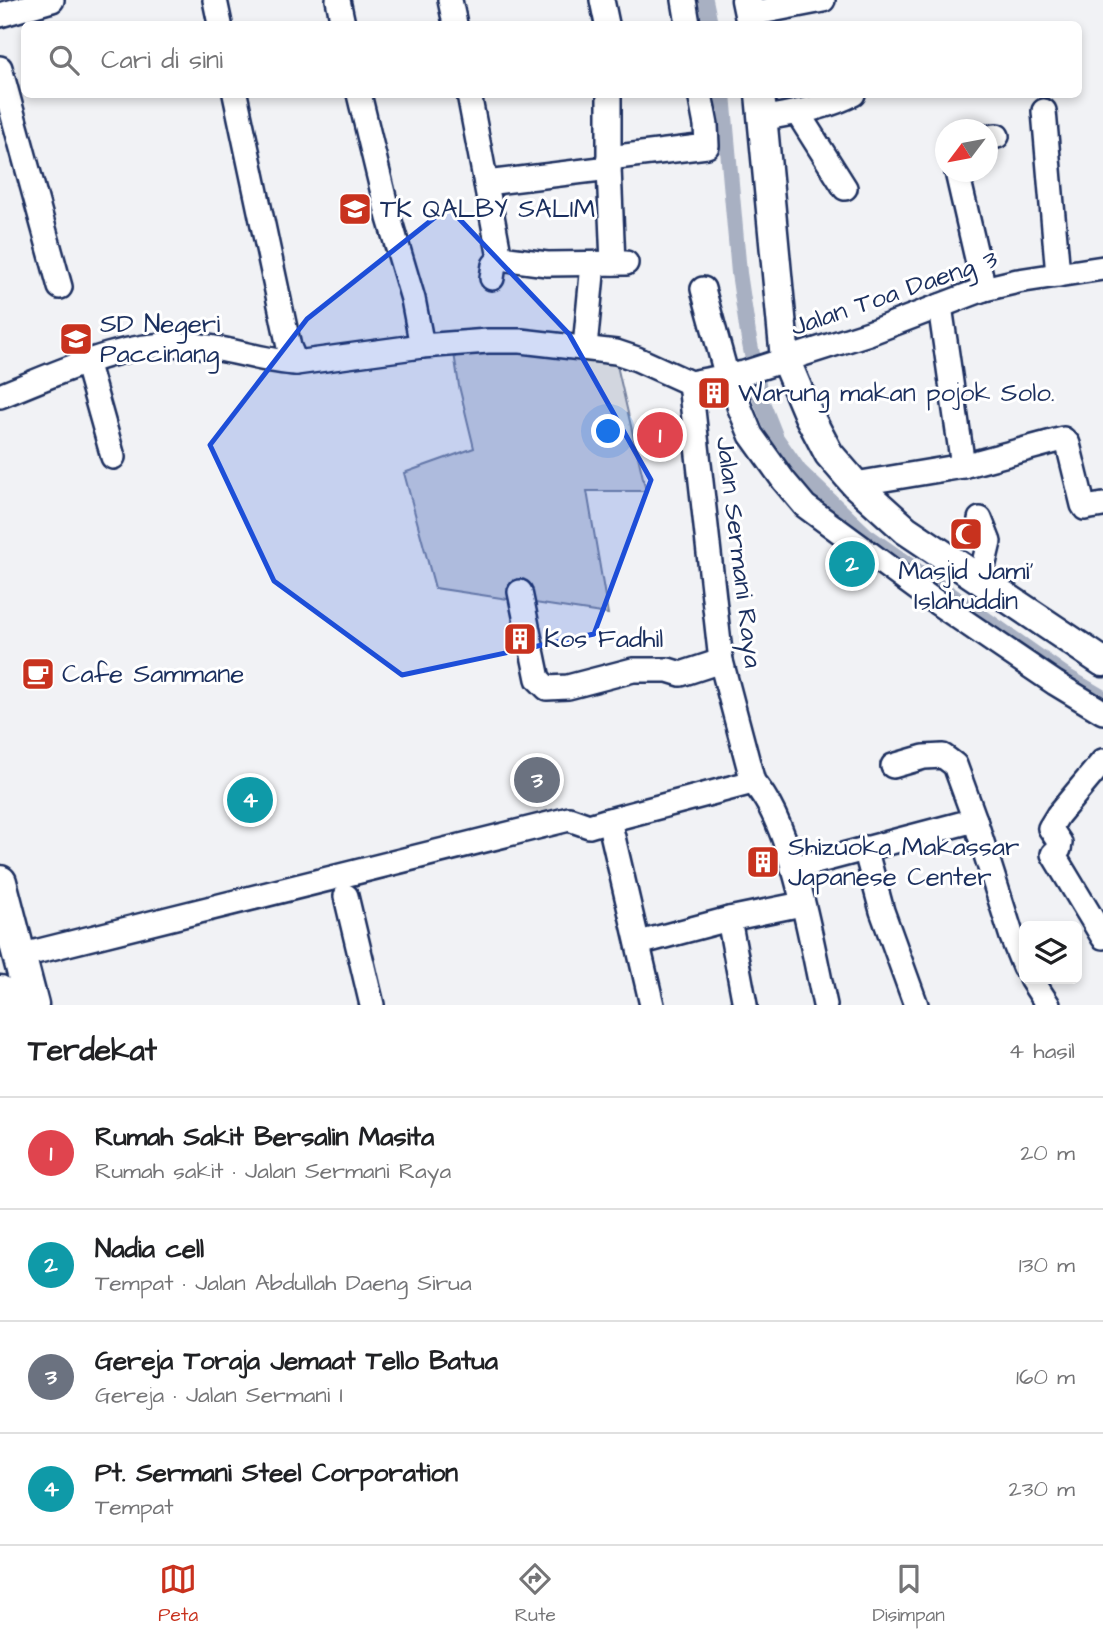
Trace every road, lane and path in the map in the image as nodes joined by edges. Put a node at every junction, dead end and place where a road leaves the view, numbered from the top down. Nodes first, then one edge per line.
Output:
1 (52, 0) edge
2 (215, 0) edge
3 (338, 0) edge
4 (450, 0) edge
5 (602, 0) edge
6 (684, 0) edge
7 (823, 0) edge
8 (749, 13) edge
9 (0, 15) edge
10 (219, 21) edge
11 (342, 21) edge
12 (454, 21) edge
13 (606, 21) edge
14 (688, 21) edge
15 (0, 68) edge
16 (236, 98) edge
17 (360, 98) edge
18 (470, 98) edge
19 (609, 98) edge
20 (701, 98) edge
21 (845, 98) edge
22 (761, 107) edge
23 (1044, 111) dead end
24 (797, 112) junction
25 (609, 163) junction
26 (959, 182) edge
27 (486, 183) junction
28 (845, 188) dead end
29 (612, 263) junction
30 (1103, 268) edge
31 (1058, 275) junction
32 (60, 287) dead end
33 (703, 289) dead end
34 (984, 289) junction
35 (940, 306) junction
36 (422, 346) junction
37 (585, 347) junction
38 (781, 360) junction
39 (86, 361) junction
40 (296, 363) junction
41 (735, 375) junction
42 (690, 383) junction
43 (0, 396) edge
44 (113, 457) dead end
45 (963, 466) junction
46 (855, 484) junction
47 (1103, 505) edge
48 (980, 519) dead end
49 (980, 580) junction
50 (520, 592) dead end
51 (721, 661) junction
52 (1103, 662) edge
53 (1103, 712) edge
54 (1103, 761) edge
55 (893, 766) dead end
56 (753, 782) junction
57 (609, 820) junction
58 (975, 820) junction
59 (865, 848) junction
60 (793, 869) junction
61 (0, 882) edge
62 (346, 896) dead end
63 (802, 904) junction
64 (729, 919) junction
65 (1103, 937) edge
66 (639, 943) junction
67 (1019, 954) edge
68 (19, 956) junction
69 (0, 992) edge
70 (3, 1005) edge
71 (32, 1005) edge
72 (372, 1005) edge
73 (652, 1005) edge
74 (745, 1005) edge
75 (825, 1005) edge
76 (916, 1005) edge

1 - 9 street
2 - 10 street
3 - 11 street
4 - 12 street
5 - 13 street
6 - 14 street
7 - 8 street
15 - 32 street
16 - 40 street
17 - 36 street
18 - 27 street
19 - 25 street
20 - 25 street
21 - 24 street
22 - 24 street
22 - 38 main road
23 - 31 street
24 - 28 street
25 - 27 street
25 - 29 street
26 - 34 street
27 - 29 street
29 - 37 street
30 - 31 street, Jalan Toa Daeng 3
31 - 34 street, Jalan Toa Daeng 3
33 - 41 street
34 - 35 street, Jalan Toa Daeng 3
35 - 38 street, Jalan Toa Daeng 3
35 - 45 street
36 - 37 street
36 - 40 street
37 - 42 street
38 - 41 street, Jalan Toa Daeng 3
38 - 46 main road
39 - 40 street
39 - 43 street
39 - 44 street
41 - 42 street, Jalan Toa Daeng 3
41 - 53 street
42 - 51 street, Jalan Sermani Raya
45 - 46 street
45 - 47 street
46 - 49 main road
48 - 49 street
49 - 52 main road
50 - 51 street
51 - 56 street, Jalan Sermani Raya
54 - 65 street
55 - 58 street
56 - 57 street
56 - 60 street, Jalan Sermani Raya
57 - 66 street
57 - 68 street
58 - 59 street
58 - 67 street
59 - 60 street
59 - 76 street
60 - 63 street, Jalan Sermani Raya
61 - 68 highway
62 - 72 street
63 - 64 street
63 - 75 street, Jalan Sermani Raya
64 - 66 street
64 - 74 street
66 - 73 street
68 - 71 highway
69 - 70 highway

